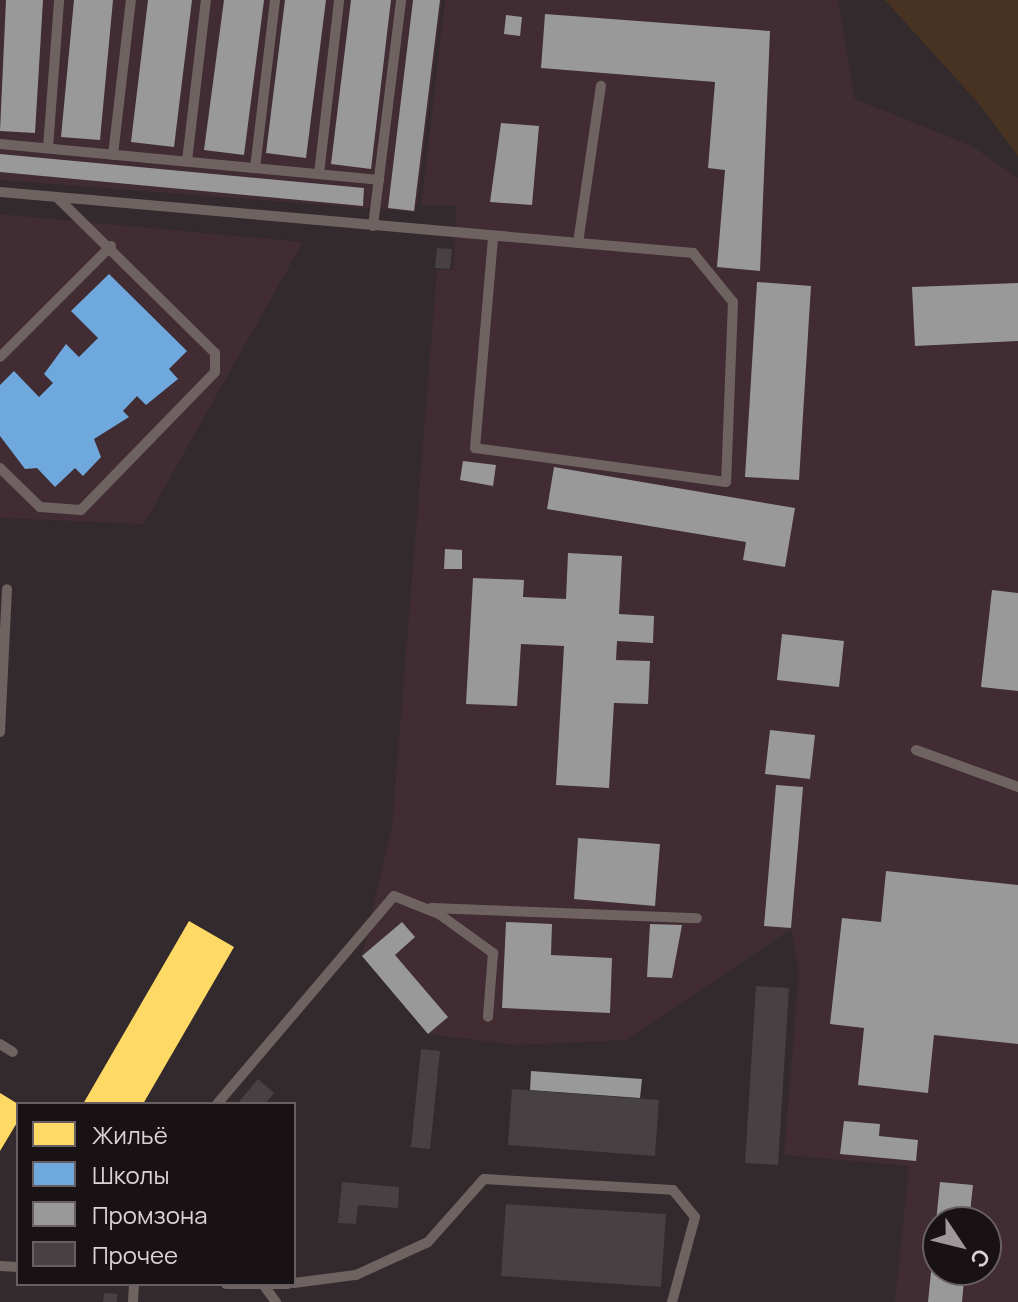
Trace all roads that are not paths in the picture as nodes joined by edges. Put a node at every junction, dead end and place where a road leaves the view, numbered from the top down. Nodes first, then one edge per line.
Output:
1 (59, 0) edge
2 (131, 0) edge
3 (206, 0) edge
4 (275, 0) edge
5 (339, 0) edge
6 (401, 0) edge
7 (601, 86) dead end
8 (0, 144) edge
9 (48, 148) junction
10 (113, 155) junction
11 (187, 161) junction
12 (255, 168) junction
13 (319, 174) junction
14 (379, 180) junction
15 (0, 192) edge
16 (58, 197) junction
17 (373, 226) junction
18 (493, 236) junction
19 (578, 243) junction
20 (111, 246) junction
21 (0, 357) edge
22 (0, 468) edge
23 (7, 589) dead end
24 (0, 732) edge
25 (916, 750) dead end
26 (1018, 787) edge
27 (424, 908) junction
28 (697, 918) dead end
29 (488, 1017) dead end
30 (0, 1044) edge
31 (13, 1052) dead end
32 (219, 1102) edge
33 (296, 1283) edge
34 (252, 1286) edge
35 (273, 1286) edge
36 (265, 1287) junction
37 (276, 1302) edge
38 (672, 1302) edge

1 - 9 lane
2 - 10 lane
3 - 11 lane
4 - 12 lane
5 - 13 lane
6 - 14 lane
7 - 19 lane
8 - 9 lane
9 - 10 lane
10 - 11 lane
11 - 12 lane
12 - 13 lane
13 - 14 lane
14 - 17 lane
15 - 16 lane
16 - 17 lane
16 - 20 lane
17 - 18 lane
18 - 19 lane
18 - 19 lane
20 - 21 lane
20 - 22 lane
23 - 24 lane
25 - 26 lane
27 - 28 lane
27 - 29 lane
27 - 32 lane
30 - 31 lane
33 - 38 lane
34 - 36 lane
35 - 36 lane
36 - 37 lane

